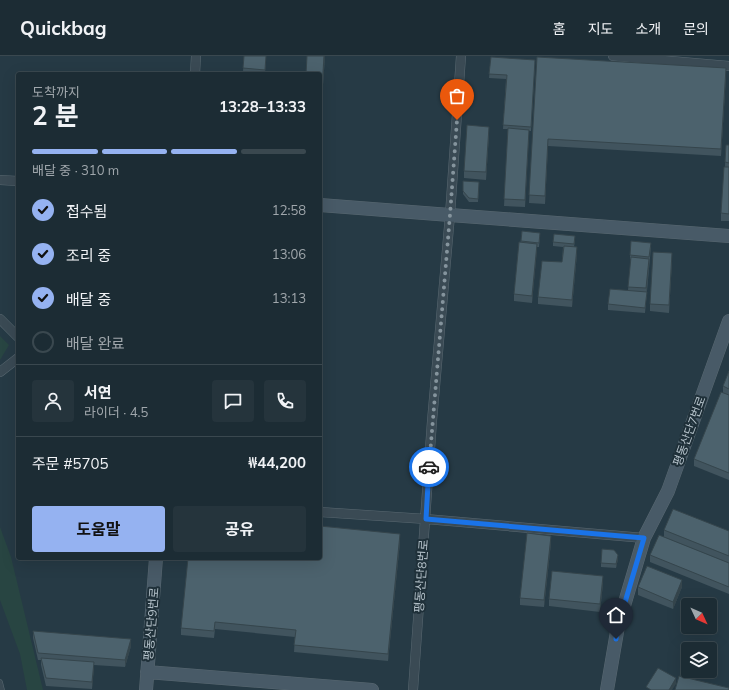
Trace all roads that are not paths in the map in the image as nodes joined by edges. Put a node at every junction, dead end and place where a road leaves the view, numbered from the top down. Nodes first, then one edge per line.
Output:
1 (196, 56) edge
2 (461, 56) edge
3 (614, 56) edge
4 (729, 66) edge
5 (195, 72) edge
6 (0, 180) edge
7 (16, 181) edge
8 (322, 205) edge
9 (450, 215) junction
10 (729, 236) edge
11 (0, 319) edge
12 (729, 321) edge
13 (16, 335) edge
14 (16, 360) edge
15 (0, 372) edge
16 (322, 512) edge
17 (426, 519) junction
18 (644, 538) junction
19 (156, 560) edge
20 (147, 672) junction
21 (0, 682) edge
22 (2, 690) edge
23 (146, 690) edge
24 (372, 690) edge
25 (413, 690) edge
26 (607, 690) edge

1 - 5 street
2 - 9 street, 평동산단8번로
3 - 4 street
6 - 7 street
8 - 9 street
9 - 10 street
9 - 17 street, 평동산단8번로
11 - 13 street
12 - 18 street, 평동산단7번로
14 - 15 street
16 - 17 street
17 - 18 street
17 - 25 street, 평동산단8번로
18 - 26 street, 평동산단7번로
19 - 20 street, 평동산단9번로
20 - 23 street, 평동산단9번로
20 - 24 street
21 - 22 lane

